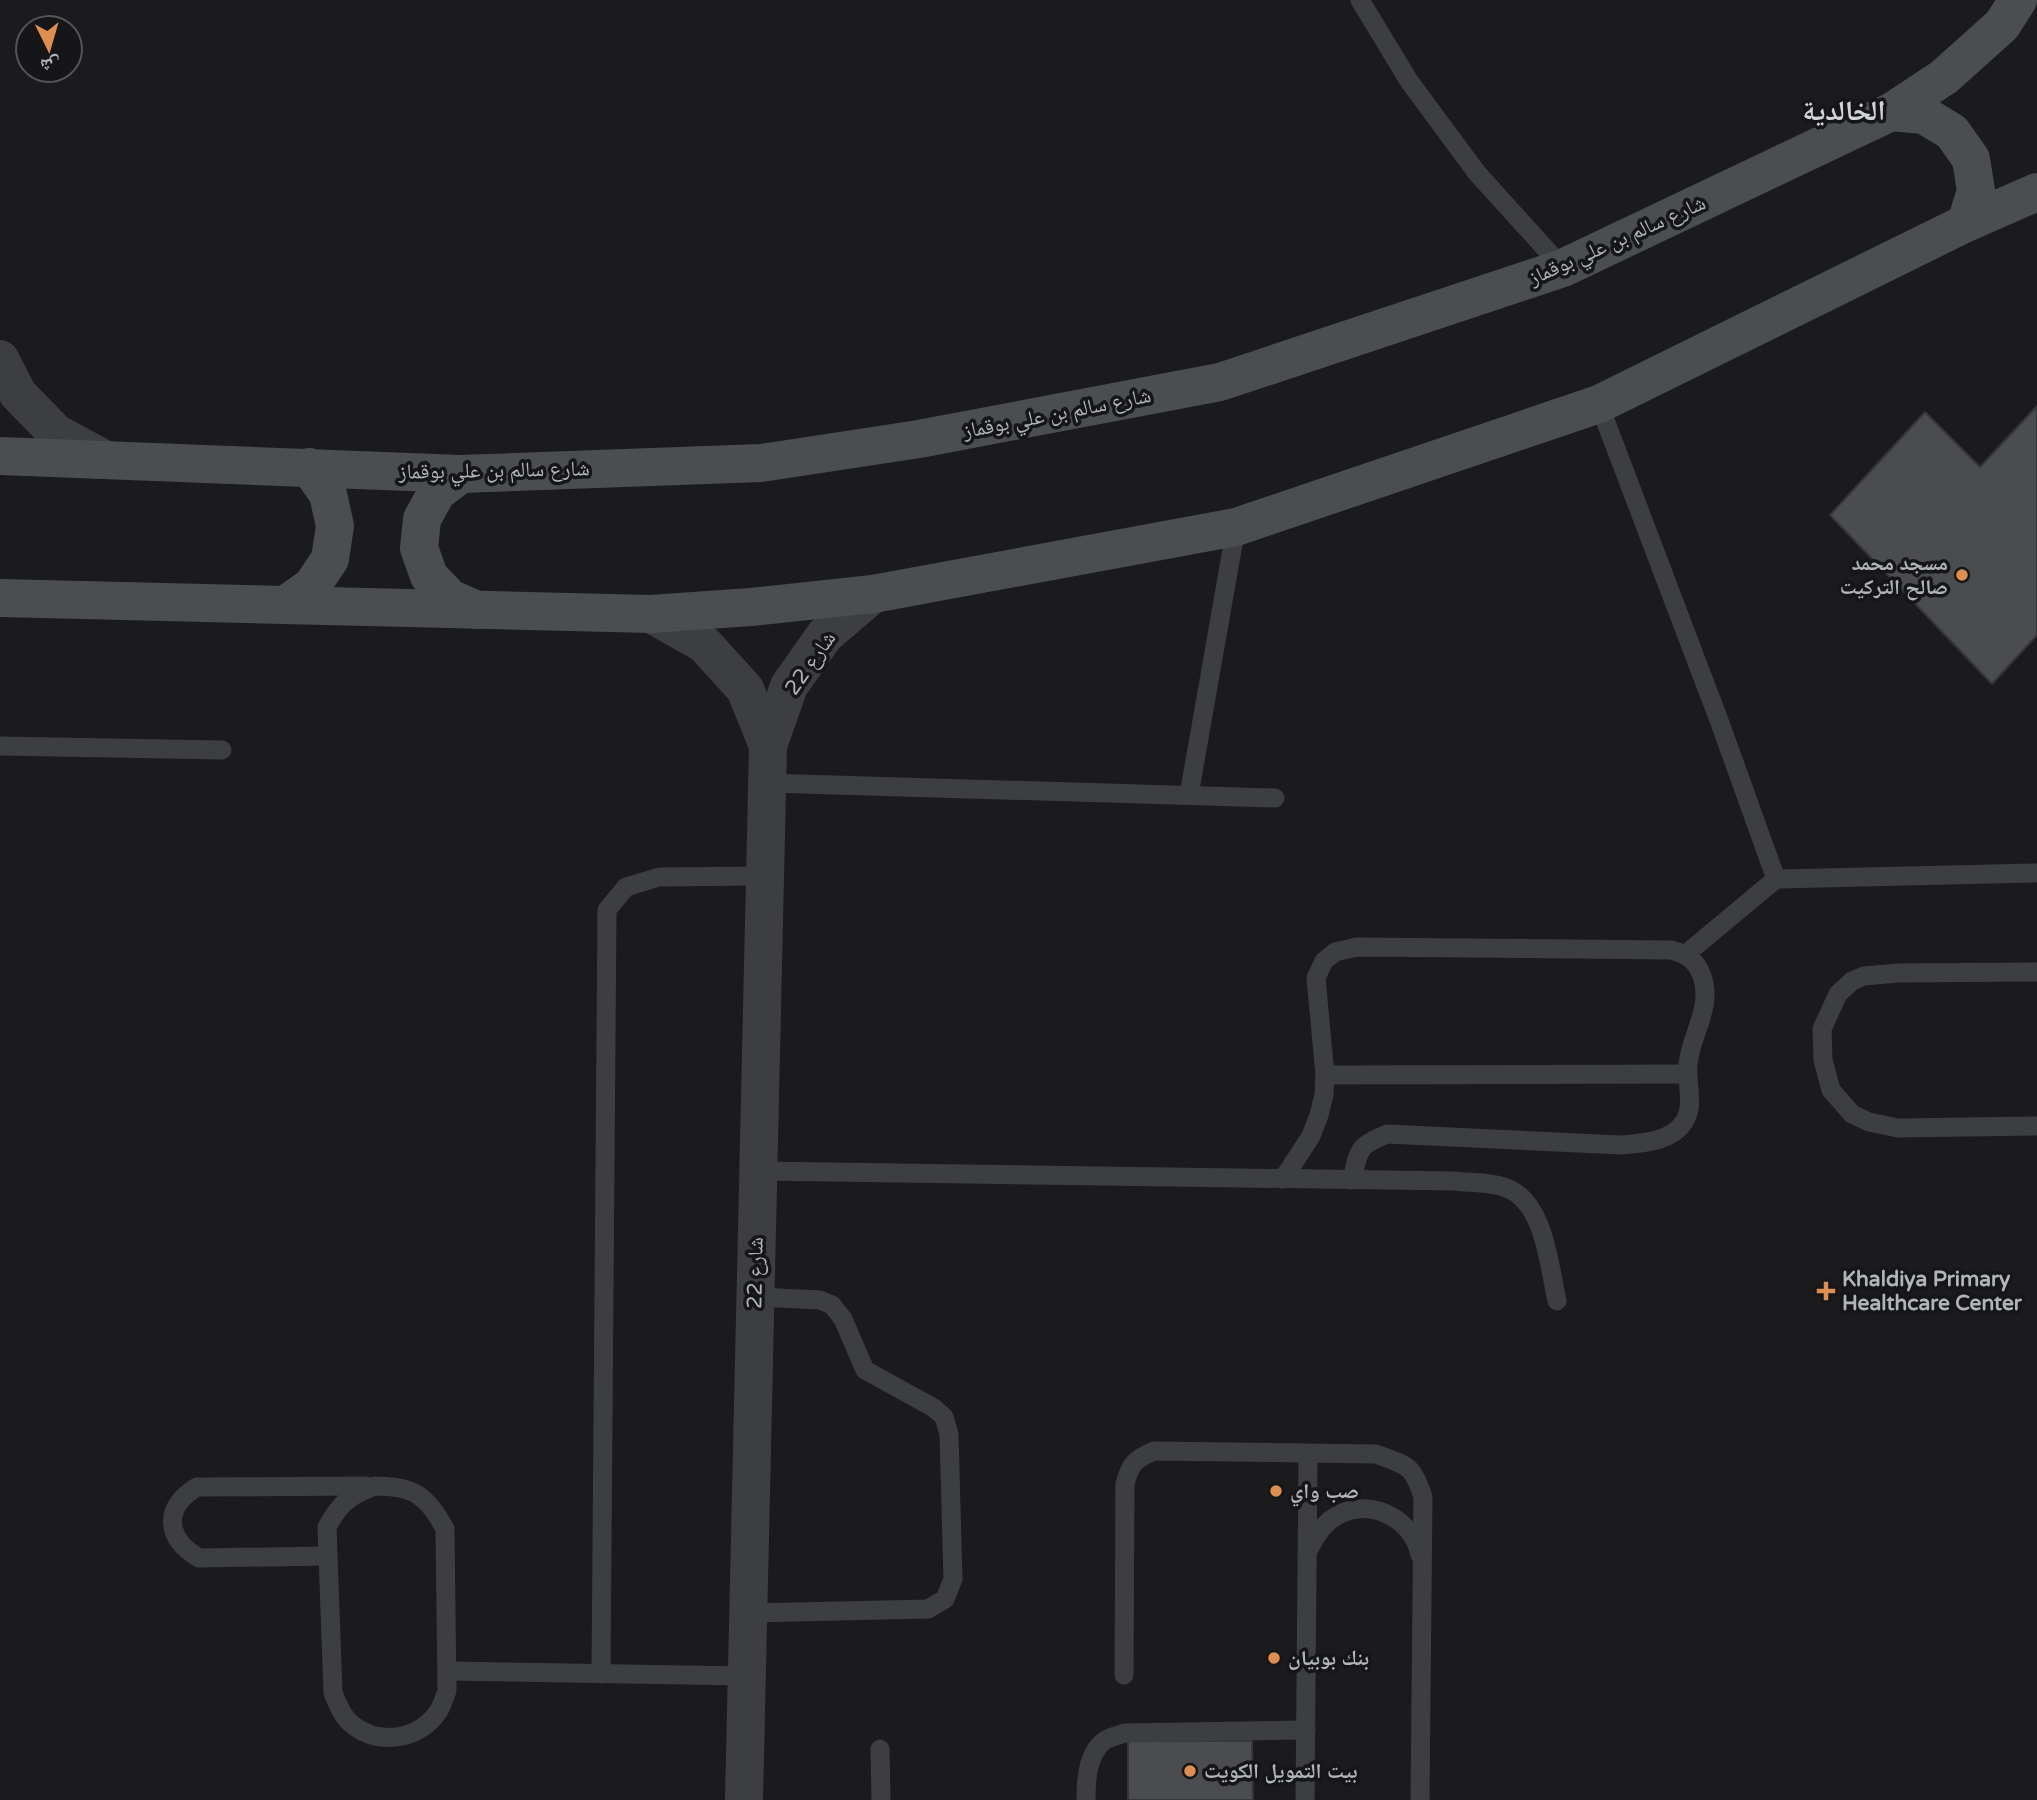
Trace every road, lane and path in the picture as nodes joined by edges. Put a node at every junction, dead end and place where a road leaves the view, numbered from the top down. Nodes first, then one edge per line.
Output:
1 (1360, 0) edge
2 (2018, 0) edge
3 (1891, 112) junction
4 (2037, 192) edge
5 (1966, 223) junction
6 (1563, 268) junction
7 (0, 359) edge
8 (1599, 404) junction
9 (0, 456) edge
10 (104, 459) junction
11 (309, 467) junction
12 (461, 474) junction
13 (1236, 527) junction
14 (873, 594) junction
15 (0, 598) edge
16 (285, 605) junction
17 (477, 610) junction
18 (651, 614) junction
19 (0, 746) edge
20 (768, 746) junction
21 (222, 750) dead end
22 (767, 783) junction
23 (1189, 795) junction
24 (1275, 798) dead end
25 (2037, 873) edge
26 (765, 876) junction
27 (1776, 879) junction
28 (1686, 954) junction
29 (2037, 972) edge
30 (1687, 1074) junction
31 (1325, 1075) junction
32 (2037, 1126) edge
33 (758, 1171) junction
34 (1283, 1179) junction
35 (1352, 1180) junction
36 (755, 1297) junction
37 (1557, 1301) dead end
38 (1308, 1454) junction
39 (375, 1486) junction
40 (1308, 1552) junction
41 (328, 1556) junction
42 (1422, 1563) junction
43 (747, 1613) junction
44 (448, 1671) junction
45 (601, 1674) junction
46 (1125, 1675) dead end
47 (745, 1676) junction
48 (1306, 1730) junction
49 (880, 1749) dead end
50 (744, 1800) edge
51 (881, 1800) edge
52 (1086, 1800) edge
53 (1305, 1800) edge
54 (1420, 1800) edge

1 - 6 lane
2 - 3 main road, شارع سالم بن علي بوقماز
3 - 5 main road
3 - 6 main road, شارع سالم بن علي بوقماز
4 - 5 main road
5 - 8 main road
6 - 12 main road, شارع سالم بن علي بوقماز
7 - 10 street
8 - 13 main road
8 - 27 lane
9 - 10 main road, شارع سالم بن علي بوقماز
10 - 11 main road, شارع سالم بن علي بوقماز
11 - 12 main road, شارع سالم بن علي بوقماز
11 - 16 main road
12 - 17 main road
13 - 14 main road
13 - 23 lane
14 - 18 main road
14 - 20 street, شارع 22
15 - 16 main road
16 - 17 main road
17 - 18 main road
18 - 20 street, شارع 22
19 - 21 lane
20 - 22 street, شارع 22
22 - 23 lane
22 - 26 street, شارع 22
23 - 24 lane
25 - 27 lane
26 - 33 street, شارع 22
26 - 45 lane
27 - 28 lane
28 - 30 lane
28 - 31 lane
29 - 32 lane
30 - 31 lane
30 - 35 lane
31 - 34 lane
33 - 34 lane
33 - 36 street, شارع 22
34 - 35 lane
35 - 37 lane
36 - 43 street, شارع 22
36 - 43 lane
38 - 40 lane
38 - 42 lane
38 - 46 lane
39 - 41 lane
39 - 41 lane
39 - 44 lane
40 - 42 lane
40 - 48 lane
41 - 44 lane
42 - 54 lane
43 - 47 street, شارع 22
44 - 45 lane
45 - 47 lane
47 - 50 street, شارع 22
48 - 52 lane
48 - 53 lane
49 - 51 lane

